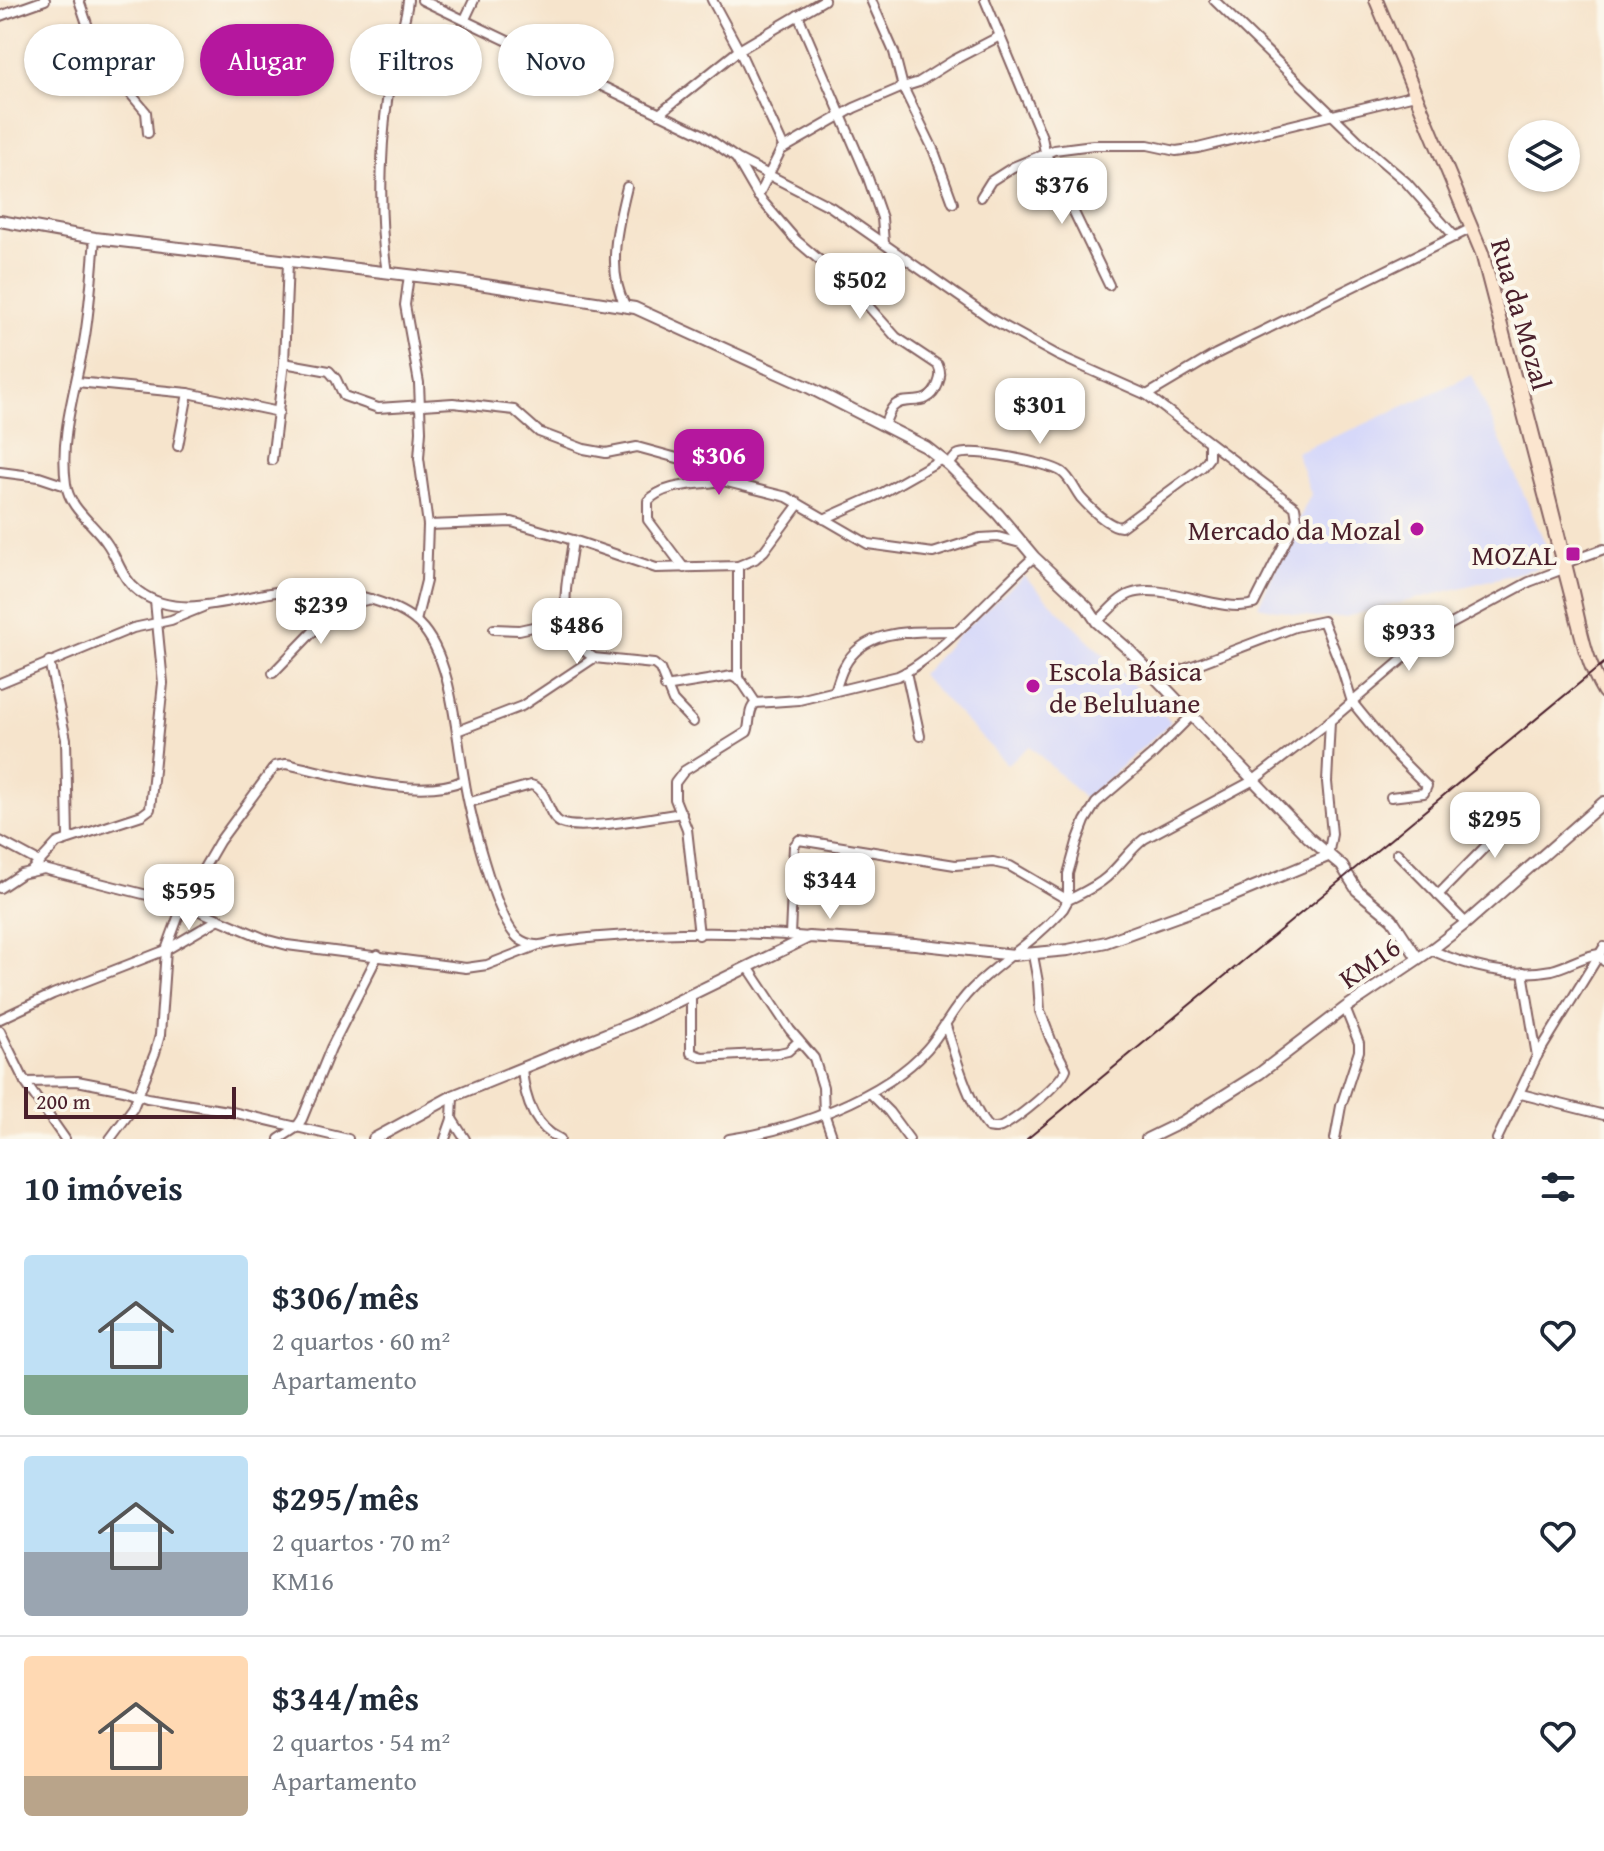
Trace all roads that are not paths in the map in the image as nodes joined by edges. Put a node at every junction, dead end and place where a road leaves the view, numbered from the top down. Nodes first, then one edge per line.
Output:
1 (45, 0) edge
2 (79, 0) edge
3 (408, 0) edge
4 (422, 0) edge
5 (474, 0) edge
6 (712, 0) edge
7 (871, 0) edge
8 (985, 0) edge
9 (1214, 0) edge
10 (1376, 0) edge
11 (819, 1) edge
12 (432, 3) edge
13 (798, 15) junction
14 (0, 16) edge
15 (465, 19) junction
16 (1000, 36) junction
17 (739, 50) junction
18 (903, 87) junction
19 (1415, 95) junction
20 (659, 114) junction
21 (1335, 115) junction
22 (842, 116) junction
23 (148, 133) dead end
24 (784, 148) junction
25 (1045, 152) junction
26 (736, 158) junction
27 (771, 175) junction
28 (627, 187) dead end
29 (758, 196) junction
30 (981, 197) dead end
31 (953, 203) dead end
32 (0, 221) edge
33 (1472, 228) junction
34 (1455, 237) junction
35 (95, 238) junction
36 (884, 243) junction
37 (288, 261) junction
38 (387, 273) junction
39 (409, 275) junction
40 (1109, 285) dead end
41 (625, 305) junction
42 (284, 363) junction
43 (77, 382) junction
44 (188, 393) junction
45 (1147, 395) junction
46 (419, 403) junction
47 (279, 412) junction
48 (884, 425) junction
49 (1209, 443) junction
50 (178, 446) dead end
51 (272, 460) dead end
52 (944, 462) junction
53 (0, 472) edge
54 (723, 481) junction
55 (66, 486) junction
56 (799, 504) junction
57 (824, 519) junction
58 (428, 525) junction
59 (573, 540) junction
60 (1025, 544) junction
61 (1604, 549) edge
62 (1034, 557) junction
63 (738, 566) junction
64 (1565, 566) junction
65 (684, 568) junction
66 (356, 599) junction
67 (155, 601) junction
68 (211, 604) junction
69 (565, 620) junction
70 (416, 621) junction
71 (157, 622) junction
72 (1097, 622) junction
73 (494, 629) dead end
74 (956, 631) junction
75 (1586, 652) junction
76 (594, 658) junction
77 (49, 661) junction
78 (906, 672) junction
79 (273, 673) dead end
80 (738, 678) junction
81 (1158, 679) junction
82 (0, 683) edge
83 (665, 687) junction
84 (835, 691) junction
85 (1604, 692) edge
86 (1352, 702) junction
87 (756, 703) junction
88 (1191, 716) junction
89 (1330, 721) junction
90 (693, 722) dead end
91 (457, 731) junction
92 (920, 736) dead end
93 (464, 780) junction
94 (1254, 780) junction
95 (1391, 797) dead end
96 (470, 802) junction
97 (1529, 802) dead end
98 (1604, 802) edge
99 (682, 813) junction
100 (68, 838) junction
101 (0, 841) edge
102 (1397, 853) dead end
103 (1328, 856) junction
104 (39, 862) junction
105 (32, 871) junction
106 (0, 888) edge
107 (1438, 895) junction
108 (1068, 900) junction
109 (183, 904) junction
110 (219, 919) junction
111 (1466, 923) junction
112 (699, 935) junction
113 (790, 935) junction
114 (809, 937) junction
115 (537, 946) junction
116 (166, 950) junction
117 (1431, 950) junction
118 (1602, 954) edge
119 (378, 955) junction
120 (1014, 955) junction
121 (1033, 955) junction
122 (1417, 957) junction
123 (748, 967) junction
124 (1523, 972) junction
125 (691, 995) junction
126 (1345, 1008) junction
127 (0, 1019) edge
128 (946, 1026) junction
129 (0, 1031) edge
130 (799, 1041) junction
131 (1537, 1056) junction
132 (522, 1068) junction
133 (25, 1082) junction
134 (871, 1094) junction
135 (1521, 1094) junction
136 (139, 1096) junction
137 (453, 1096) junction
138 (824, 1113) junction
139 (1604, 1115) edge
140 (452, 1119) junction
141 (296, 1128) junction
142 (764, 1136) edge
143 (65, 1139) edge
144 (110, 1139) edge
145 (279, 1139) edge
146 (348, 1139) edge
147 (374, 1139) edge
148 (445, 1139) edge
149 (465, 1139) edge
150 (560, 1139) edge
151 (729, 1139) edge
152 (833, 1139) edge
153 (909, 1139) edge
154 (1147, 1139) edge
155 (1335, 1139) edge
156 (1497, 1139) edge

1 - 14 street
2 - 23 street
3 - 38 street
4 - 12 street
5 - 15 street
6 - 17 street
7 - 18 street
8 - 16 street
9 - 21 street
10 - 19 main road, Rua da Mozal
11 - 13 street
12 - 15 street
13 - 17 street
13 - 22 street
15 - 20 street
16 - 18 street
16 - 25 street
17 - 20 street
17 - 24 street
18 - 22 street
18 - 31 street
19 - 21 street
19 - 33 main road, Rua da Mozal
20 - 26 street
21 - 25 street
21 - 34 street
22 - 24 street
22 - 36 street
24 - 27 street
25 - 30 street
25 - 40 street
26 - 27 street
26 - 29 street
27 - 29 street
27 - 36 street
28 - 41 street
29 - 48 street
32 - 35 street
33 - 34 street
33 - 75 main road, Rua da Mozal
34 - 45 street
35 - 37 street
35 - 43 street
36 - 45 street
37 - 38 street
37 - 42 street
38 - 39 street
39 - 41 street
39 - 46 street
41 - 48 street
42 - 46 street
42 - 47 street
43 - 44 street
43 - 55 street
44 - 47 street
44 - 50 street
45 - 49 street
46 - 54 street
46 - 58 street
47 - 51 street
48 - 52 street
49 - 52 street
49 - 72 street
52 - 57 street
52 - 60 street
53 - 55 street
54 - 56 street
54 - 65 street
55 - 67 street
56 - 57 street
56 - 63 street
57 - 60 street
58 - 59 street
58 - 70 street
59 - 65 street
59 - 69 street
60 - 62 street
61 - 64 street
62 - 72 street
62 - 74 street
63 - 65 street
63 - 80 street
64 - 75 main road, Rua da Mozal
64 - 75 main road, Rua da Mozal
64 - 86 street
66 - 68 street
66 - 70 street
66 - 79 street
67 - 68 street
67 - 71 street
68 - 71 street
69 - 73 street
69 - 76 street
70 - 91 street
71 - 77 street
71 - 100 street
72 - 81 street
74 - 78 street
74 - 84 street
75 - 85 main road, Rua da Mozal
76 - 83 street
76 - 91 street
77 - 82 street
77 - 100 street
78 - 84 street
78 - 92 street
80 - 83 street
80 - 87 street
81 - 86 street
81 - 88 street
83 - 90 street
84 - 87 street
86 - 89 street
86 - 95 street
87 - 99 street
88 - 94 street
88 - 108 street
89 - 94 street
89 - 103 street
91 - 93 street
93 - 96 street
93 - 109 street
94 - 103 street
94 - 108 street
96 - 99 street
96 - 115 street
97 - 107 street
98 - 111 street, KM16
99 - 112 street
100 - 104 street
101 - 104 street
102 - 107 street
103 - 121 street
103 - 122 street
104 - 105 street
105 - 106 street
105 - 109 street
107 - 111 street
108 - 113 street
108 - 120 street
109 - 110 street
109 - 116 street
110 - 116 street
110 - 119 street
111 - 117 street, KM16
112 - 113 street
112 - 115 street
113 - 114 street
114 - 120 street
114 - 123 street
115 - 119 street
116 - 127 street
116 - 136 street
117 - 122 street, KM16
117 - 124 street
118 - 124 street
118 - 131 street
119 - 141 street
120 - 121 street
120 - 128 street
121 - 128 street
122 - 126 street, KM16
123 - 125 street
123 - 130 street
124 - 131 street
125 - 130 street
125 - 132 street
126 - 154 street, KM16
126 - 155 street
128 - 134 street
129 - 133 street
130 - 138 street
131 - 135 street
132 - 137 street
132 - 150 street
133 - 136 street
133 - 143 street
134 - 138 street
134 - 153 street
135 - 139 street
135 - 156 street
136 - 141 street
136 - 144 street
137 - 140 street
137 - 147 street
138 - 142 street
138 - 152 street
140 - 148 street
140 - 149 street
141 - 145 street
141 - 146 street
142 - 151 street

